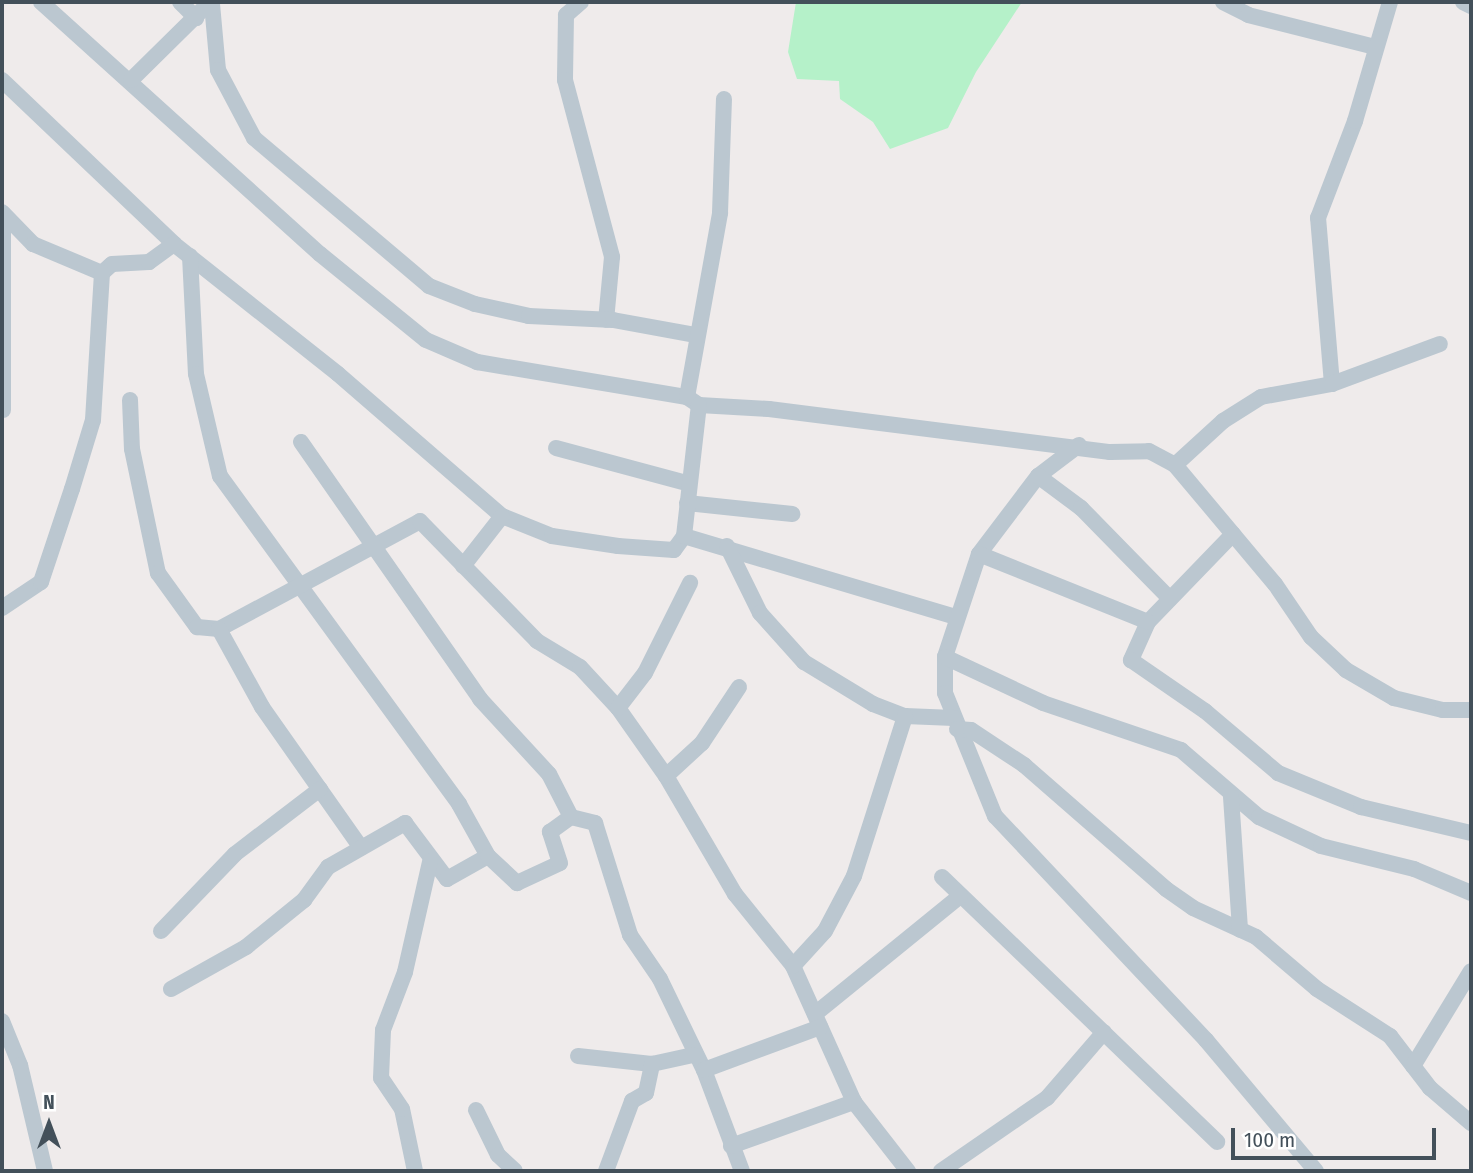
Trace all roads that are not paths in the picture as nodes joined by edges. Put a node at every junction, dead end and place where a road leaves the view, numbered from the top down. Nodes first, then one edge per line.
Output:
1 (41, 2) edge
2 (180, 2) edge
3 (581, 2) edge
4 (1223, 2) edge
5 (1390, 2) edge
6 (1463, 2) edge
7 (211, 3) edge
8 (1471, 6) edge
9 (196, 18) junction
10 (1375, 47) junction
11 (2, 80) edge
12 (131, 80) junction
13 (724, 99) dead end
14 (3, 213) edge
15 (174, 244) junction
16 (190, 256) junction
17 (102, 273) junction
18 (606, 320) junction
19 (695, 335) junction
20 (1440, 344) dead end
21 (1332, 384) junction
22 (130, 400) dead end
23 (693, 401) junction
24 (3, 410) edge
25 (300, 442) dead end
26 (1079, 445) junction
27 (556, 448) dead end
28 (1175, 464) junction
29 (1038, 476) junction
30 (687, 482) junction
31 (687, 503) junction
32 (792, 514) dead end
33 (502, 516) junction
34 (1233, 534) junction
35 (684, 536) junction
36 (727, 546) junction
37 (370, 548) junction
38 (979, 554) junction
39 (463, 566) junction
40 (690, 583) dead end
41 (298, 588) junction
42 (1170, 599) junction
43 (2, 608) edge
44 (956, 617) junction
45 (1148, 622) junction
46 (219, 629) junction
47 (945, 657) junction
48 (739, 687) dead end
49 (618, 708) junction
50 (1471, 710) edge
51 (905, 716) junction
52 (955, 724) junction
53 (666, 776) junction
54 (320, 789) junction
55 (1231, 797) junction
56 (571, 817) junction
57 (1471, 833) edge
58 (361, 848) junction
59 (488, 856) junction
60 (430, 862) junction
61 (942, 877) dead end
62 (1471, 893) edge
63 (960, 896) junction
64 (1240, 930) junction
65 (161, 931) dead end
66 (793, 966) junction
67 (1471, 971) edge
68 (171, 989) dead end
69 (2, 1021) edge
70 (817, 1021) junction
71 (1104, 1032) junction
72 (693, 1055) junction
73 (578, 1056) dead end
74 (652, 1064) junction
75 (1413, 1066) junction
76 (704, 1070) junction
77 (854, 1102) junction
78 (475, 1110) dead end
79 (1471, 1123) edge
80 (1217, 1142) dead end
81 (731, 1146) junction
82 (45, 1171) edge
83 (415, 1171) edge
84 (515, 1171) edge
85 (606, 1171) edge
86 (742, 1171) edge
87 (908, 1171) edge
88 (941, 1171) edge
89 (1316, 1171) edge

1 - 12 street
2 - 9 street
3 - 18 street
4 - 10 street
5 - 10 street
6 - 8 street
7 - 9 street
7 - 18 street
9 - 12 street
10 - 21 street
11 - 15 street
12 - 23 street
13 - 19 street
14 - 17 street
14 - 24 street
15 - 16 street
15 - 17 street
16 - 33 street
16 - 41 street
17 - 43 street
18 - 19 street
19 - 23 street
20 - 21 street
21 - 28 street
22 - 46 street
23 - 26 street
23 - 30 street
25 - 37 street
26 - 28 street
26 - 29 street
27 - 30 street
28 - 34 street
29 - 38 street
29 - 42 street
30 - 31 street
31 - 32 street
31 - 35 street
33 - 35 street
33 - 39 street
34 - 42 street
34 - 50 street
35 - 36 street
36 - 44 street
36 - 51 street
37 - 39 street
37 - 41 street
37 - 56 street
38 - 44 street
38 - 45 street
39 - 49 street
40 - 49 street
41 - 46 street
41 - 59 street
42 - 45 street
44 - 47 street
45 - 57 street
46 - 54 street
47 - 52 street
47 - 55 street
48 - 53 street
49 - 53 street
51 - 52 street
51 - 66 street
52 - 64 street
52 - 89 street
53 - 66 street
54 - 58 street
54 - 65 street
55 - 62 street
55 - 64 street
56 - 59 street
56 - 72 street
58 - 60 street
58 - 68 street
59 - 60 street
60 - 83 street
61 - 63 street
63 - 70 street
63 - 71 street
64 - 75 street
66 - 70 street
67 - 75 street
69 - 82 street
70 - 76 street
70 - 77 street
71 - 80 street
71 - 88 street
72 - 74 street
72 - 76 street
73 - 74 street
74 - 85 street
75 - 79 street
76 - 81 street
77 - 81 street
77 - 87 street
78 - 84 street
81 - 86 street

